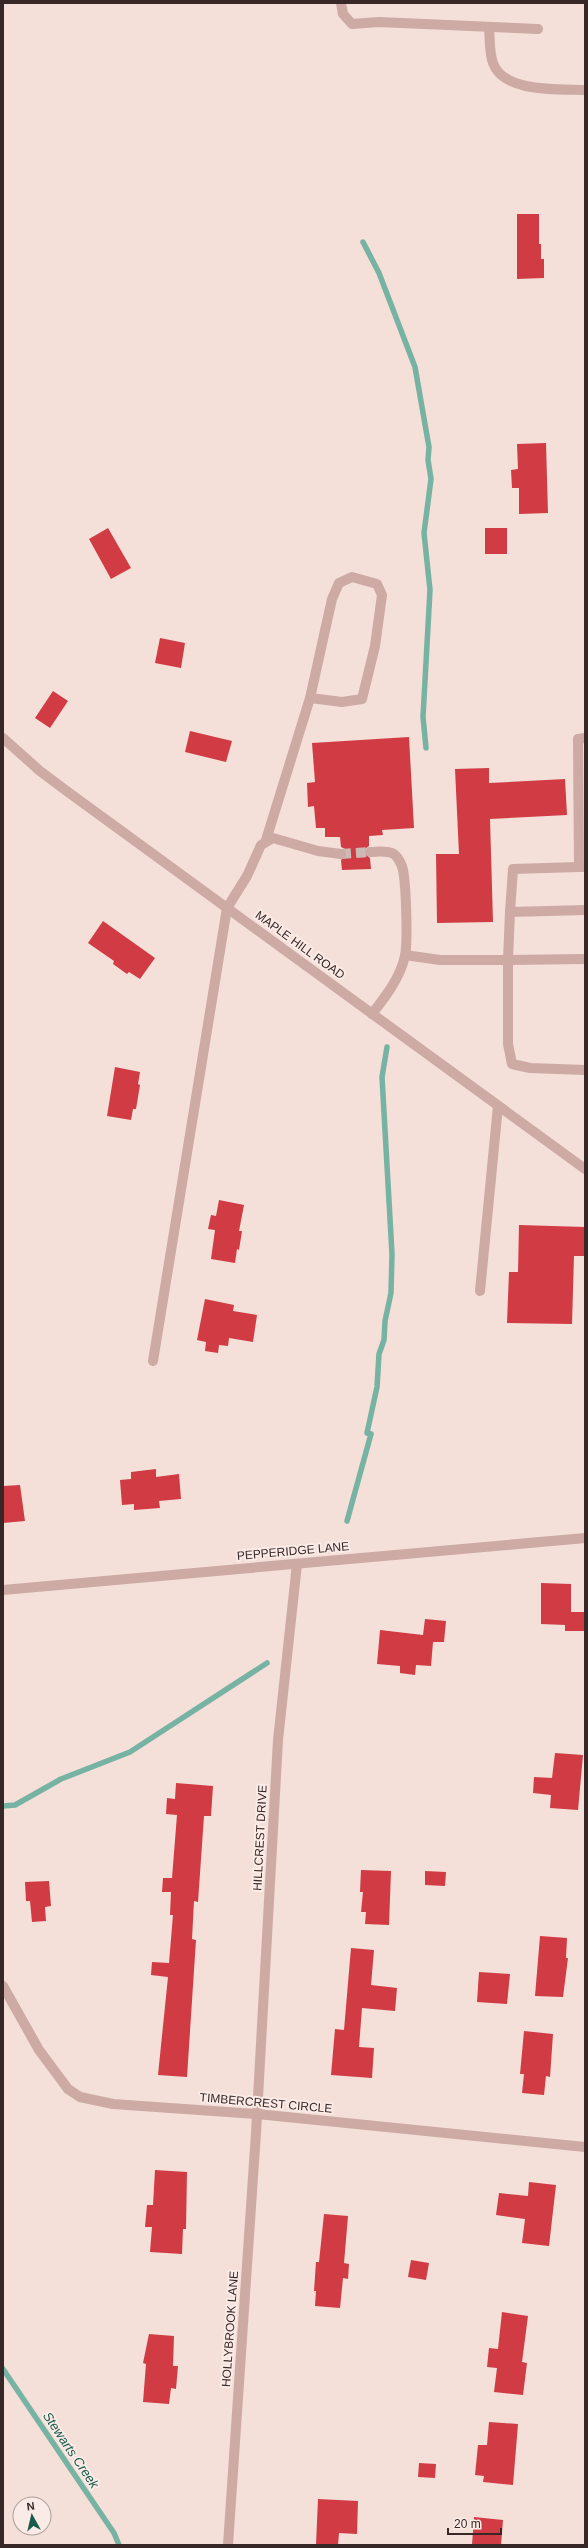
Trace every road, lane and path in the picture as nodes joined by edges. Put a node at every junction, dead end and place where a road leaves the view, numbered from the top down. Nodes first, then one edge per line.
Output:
1 (341, 3) edge
2 (489, 27) junction
3 (538, 29) dead end
4 (585, 90) edge
5 (310, 698) junction
6 (3, 738) edge
7 (585, 738) edge
8 (266, 840) junction
9 (370, 852) tunnel mouth
10 (341, 854) tunnel mouth
11 (582, 867) edge
12 (228, 908) junction
13 (585, 910) edge
14 (510, 912) junction
15 (405, 955) junction
16 (585, 959) edge
17 (508, 960) junction
18 (372, 1014) junction
19 (585, 1070) edge
20 (498, 1106) junction
21 (585, 1169) edge
22 (480, 1291) dead end
23 (153, 1361) dead end
24 (585, 1538) edge
25 (297, 1564) junction
26 (3, 1590) edge
27 (3, 1986) edge
28 (257, 2114) junction
29 (585, 2147) edge
30 (228, 2545) edge

1 - 2 street
2 - 3 street
2 - 4 street
5 - 5 street
5 - 8 street
6 - 12 street, MAPLE HILL ROAD
7 - 11 street
8 - 10 street
8 - 12 street
9 - 15 street
11 - 14 street
12 - 18 street, MAPLE HILL ROAD
12 - 23 street
13 - 14 street
14 - 17 street
15 - 17 street
15 - 18 street
16 - 17 street
17 - 19 street
18 - 20 street, MAPLE HILL ROAD
20 - 21 street, MAPLE HILL ROAD
20 - 22 street
24 - 25 street, PEPPERIDGE LANE
25 - 26 street, PEPPERIDGE LANE
25 - 28 street, HILLCREST DRIVE
27 - 28 street, TIMBERCREST CIRCLE
28 - 29 street, TIMBERCREST CIRCLE
28 - 30 street, HOLLYBROOK LANE

